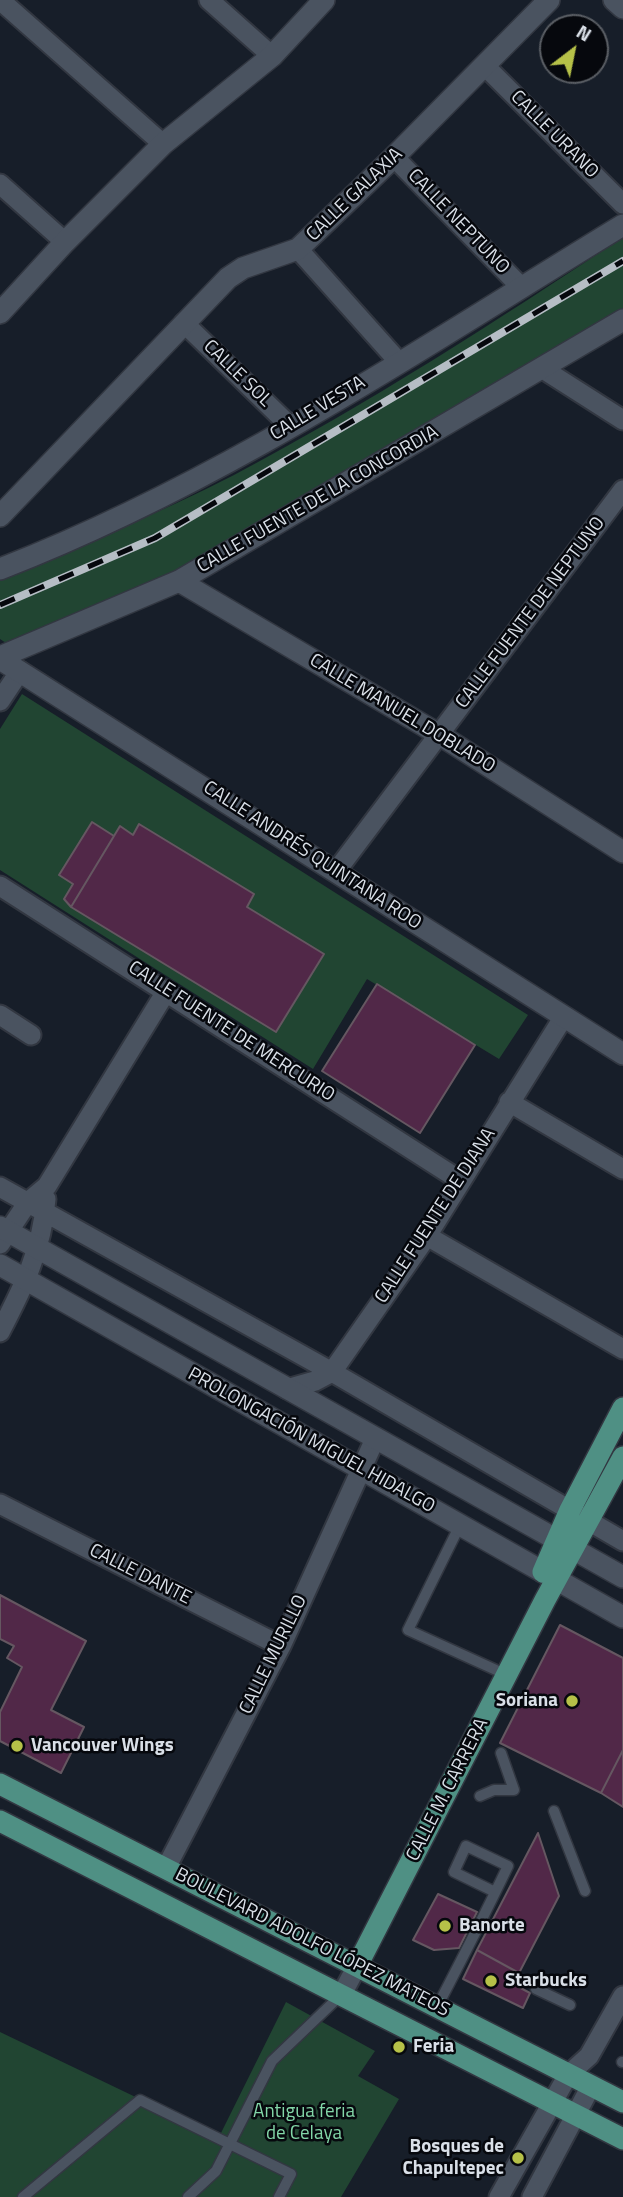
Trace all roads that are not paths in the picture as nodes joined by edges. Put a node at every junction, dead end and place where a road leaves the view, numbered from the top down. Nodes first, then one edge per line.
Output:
1 (0, 0) edge
2 (209, 0) edge
3 (324, 0) edge
4 (549, 0) edge
5 (614, 0) edge
6 (623, 8) edge
7 (272, 56) junction
8 (485, 66) junction
9 (163, 144) junction
10 (394, 157) junction
11 (0, 184) edge
12 (623, 204) edge
13 (623, 225) edge
14 (65, 242) junction
15 (299, 249) junction
16 (521, 287) junction
17 (0, 313) edge
18 (623, 320) edge
19 (184, 323) junction
20 (398, 361) junction
21 (543, 369) junction
22 (623, 420) edge
23 (290, 426) junction
24 (623, 490) edge
25 (0, 516) edge
26 (0, 569) edge
27 (179, 581) junction
28 (0, 658) edge
29 (20, 671) junction
30 (0, 701) edge
31 (440, 735) junction
32 (623, 852) edge
33 (337, 870) junction
34 (0, 886) edge
35 (167, 990) junction
36 (0, 1015) edge
37 (563, 1018) junction
38 (31, 1035) dead end
39 (623, 1054) edge
40 (509, 1102) junction
41 (623, 1169) edge
42 (461, 1181) junction
43 (0, 1186) edge
44 (36, 1206) junction
45 (3, 1234) edge
46 (427, 1236) junction
47 (39, 1250) junction
48 (0, 1265) edge
49 (27, 1281) junction
50 (0, 1332) edge
51 (623, 1349) edge
52 (332, 1372) junction
53 (287, 1389) junction
54 (623, 1408) edge
55 (375, 1439) junction
56 (623, 1457) edge
57 (360, 1469) junction
58 (0, 1504) edge
59 (570, 1510) junction
60 (589, 1521) junction
61 (460, 1524) junction
62 (623, 1541) edge
63 (565, 1545) junction
64 (550, 1576) junction
65 (623, 1577) edge
66 (623, 1617) edge
67 (281, 1646) junction
68 (508, 1675) junction
69 (501, 1753) dead end
70 (0, 1784) edge
71 (480, 1796) dead end
72 (555, 1811) dead end
73 (0, 1821) edge
74 (166, 1867) junction
75 (585, 1891) dead end
76 (495, 1892) junction
77 (357, 1966) junction
78 (536, 1989) dead end
79 (342, 1994) junction
80 (623, 1996) edge
81 (570, 2005) dead end
82 (437, 2007) junction
83 (568, 2075) junction
84 (591, 2086) junction
85 (551, 2101) junction
86 (623, 2102) edge
87 (576, 2115) junction
88 (623, 2138) edge
89 (230, 2143) junction
90 (23, 2197) edge
91 (188, 2197) edge
92 (279, 2197) edge
93 (499, 2197) edge
94 (532, 2197) edge

1 - 9 street
2 - 7 street
3 - 7 main road
4 - 8 main road, CALLE GALAXIA
5 - 6 main road
7 - 9 main road
8 - 10 main road, CALLE GALAXIA
8 - 12 street, CALLE URANO
9 - 14 main road
10 - 15 main road, CALLE GALAXIA
10 - 16 street, CALLE NEPTUNO
11 - 14 street
13 - 16 main road, CALLE VESTA
14 - 17 main road
15 - 19 main road, CALLE GALAXIA
15 - 20 street
16 - 20 main road, CALLE VESTA
18 - 21 main road, CALLE FUENTE DE LA CONCORDIA
19 - 23 street, CALLE SOL
19 - 25 main road, CALLE GALAXIA
20 - 23 main road, CALLE VESTA
21 - 22 street
21 - 27 main road, CALLE FUENTE DE LA CONCORDIA
23 - 26 main road, CALLE VESTA
24 - 31 street, CALLE FUENTE DE NEPTUNO
27 - 28 main road, CALLE FUENTE DE LA CONCORDIA
27 - 31 main road, CALLE MANUEL DOBLADO
28 - 29 main road, CALLE ANDRÉS QUINTANA ROO
29 - 30 street
29 - 33 main road, CALLE ANDRÉS QUINTANA ROO
31 - 32 main road, CALLE MANUEL DOBLADO
31 - 33 street, CALLE FUENTE DE NEPTUNO
33 - 37 main road, CALLE ANDRÉS QUINTANA ROO
34 - 35 street, CALLE FUENTE DE MERCURIO
35 - 42 street, CALLE FUENTE DE MERCURIO
35 - 44 street
36 - 38 street
37 - 39 main road, CALLE ANDRÉS QUINTANA ROO
37 - 40 street, CALLE FUENTE DE DIANA
40 - 41 street
40 - 42 street, CALLE FUENTE DE DIANA
42 - 46 street, CALLE FUENTE DE DIANA
43 - 44 street
44 - 45 street
44 - 47 street
44 - 52 street
45 - 47 main road, PROLONGACIÓN MIGUEL HIDALGO
46 - 51 street
46 - 52 street, CALLE FUENTE DE DIANA
47 - 49 street
47 - 53 main road, PROLONGACIÓN MIGUEL HIDALGO
48 - 49 main road, PROLONGACIÓN MIGUEL HIDALGO
49 - 50 street
49 - 57 main road, PROLONGACIÓN MIGUEL HIDALGO
52 - 53 street
52 - 59 street
53 - 55 main road, PROLONGACIÓN MIGUEL HIDALGO
54 - 59 main road
55 - 57 street, CALLE MURILLO
55 - 63 main road, PROLONGACIÓN MIGUEL HIDALGO
56 - 60 main road
57 - 61 main road, PROLONGACIÓN MIGUEL HIDALGO
57 - 67 street, CALLE MURILLO
58 - 67 street, CALLE DANTE
59 - 60 street
59 - 63 main road
60 - 62 street
60 - 63 main road
61 - 64 main road, PROLONGACIÓN MIGUEL HIDALGO
61 - 68 lane
63 - 64 main road, CALLE M. CARRERA
63 - 65 main road, PROLONGACIÓN MIGUEL HIDALGO
64 - 66 main road, PROLONGACIÓN MIGUEL HIDALGO
64 - 68 main road, CALLE M. CARRERA
67 - 74 street, CALLE MURILLO
68 - 77 main road, CALLE M. CARRERA
69 - 71 lane
70 - 74 main road, BOULEVARD ADOLFO LÓPEZ MATEOS
72 - 75 lane
73 - 79 main road, BOULEVARD ADOLFO LÓPEZ MATEOS
74 - 77 main road, BOULEVARD ADOLFO LÓPEZ MATEOS
76 - 76 lane
76 - 82 lane
77 - 79 street, CALLE M. CARRERA
77 - 82 main road, BOULEVARD ADOLFO LÓPEZ MATEOS
78 - 81 lane
79 - 85 main road, BOULEVARD ADOLFO LÓPEZ MATEOS
79 - 89 lane
80 - 83 street
82 - 83 main road, BOULEVARD ADOLFO LÓPEZ MATEOS
83 - 84 main road, BOULEVARD ADOLFO LÓPEZ MATEOS
83 - 85 street
84 - 86 main road, BOULEVARD ADOLFO LÓPEZ MATEOS
84 - 87 street
85 - 87 main road, BOULEVARD ADOLFO LÓPEZ MATEOS
85 - 93 street
87 - 88 main road, BOULEVARD ADOLFO LÓPEZ MATEOS
87 - 94 street
89 - 90 lane
89 - 91 lane
89 - 92 lane

